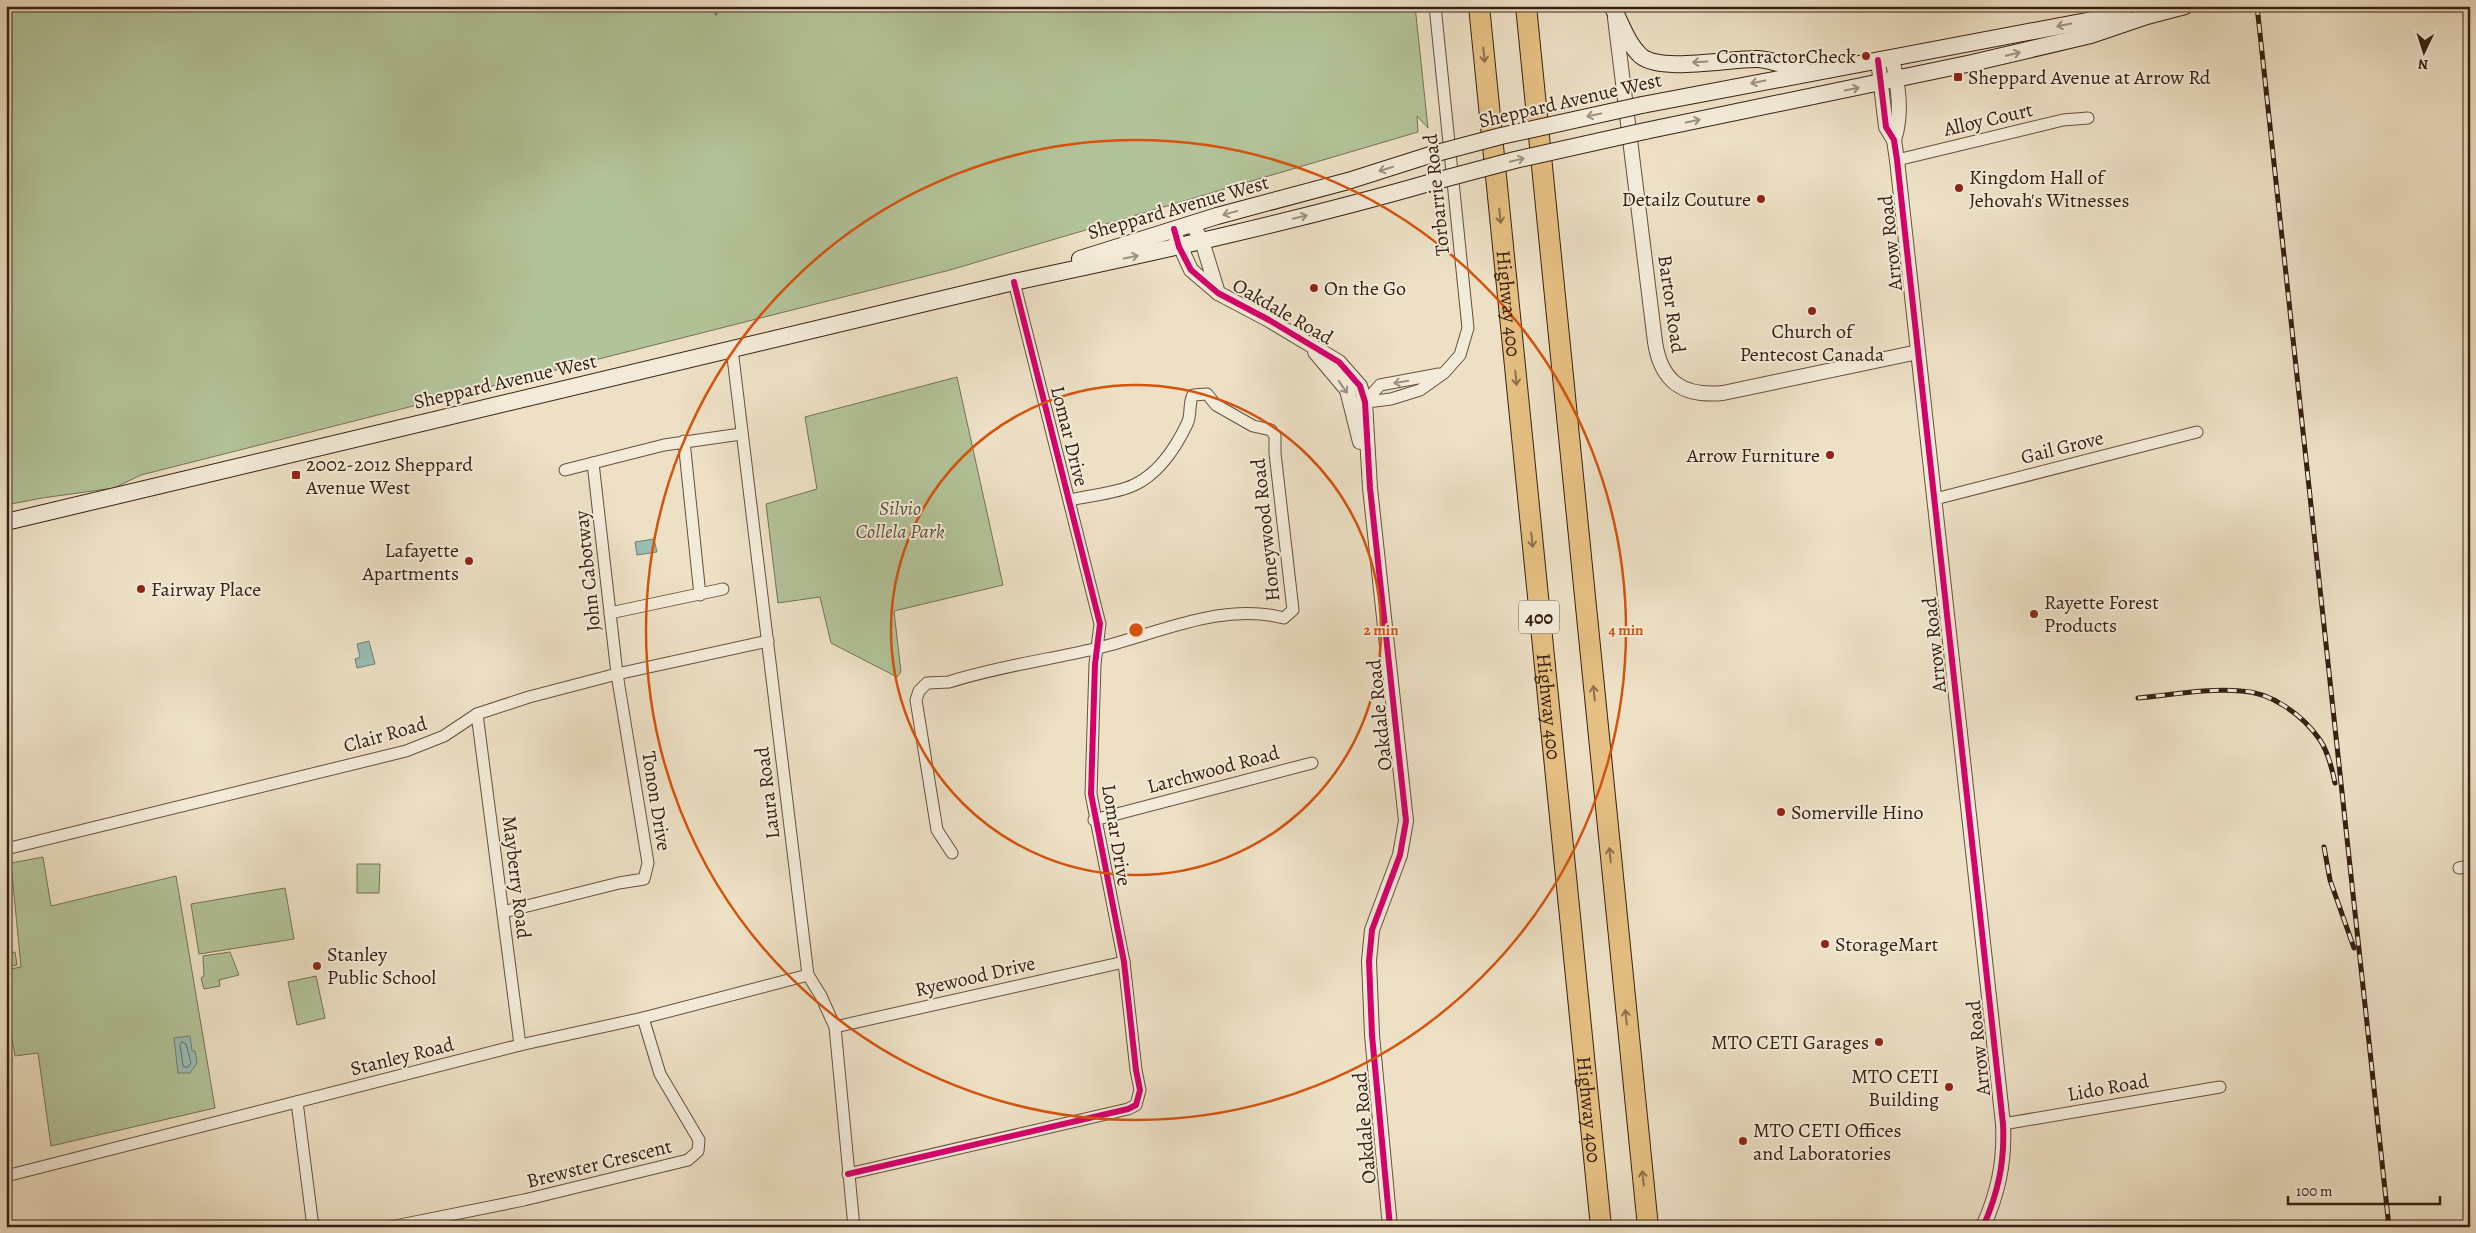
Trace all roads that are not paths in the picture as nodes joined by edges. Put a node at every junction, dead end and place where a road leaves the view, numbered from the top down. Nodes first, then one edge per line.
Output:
1 (1435, 6) edge
2 (1479, 6) edge
3 (1526, 6) edge
4 (2185, 6) edge
5 (1614, 8) edge
6 (2147, 16) junction
7 (1885, 59) junction
8 (1818, 70) junction
9 (1897, 80) junction
10 (1880, 83) junction
11 (2088, 118) dead end
12 (1894, 140) junction
13 (1897, 160) junction
14 (1192, 224) junction
15 (1174, 229) junction
16 (1202, 241) junction
17 (1179, 247) junction
18 (1014, 282) junction
19 (1218, 293) junction
20 (732, 349) junction
21 (1918, 352) junction
22 (1358, 404) junction
23 (2197, 432) dead end
24 (741, 434) junction
25 (684, 441) junction
26 (593, 463) junction
27 (564, 470) dead end
28 (1935, 499) junction
29 (1070, 500) junction
30 (6, 522) edge
31 (723, 590) dead end
32 (700, 595) junction
33 (610, 614) junction
34 (768, 641) junction
35 (1096, 648) junction
36 (617, 674) junction
37 (477, 714) junction
38 (1312, 763) dead end
39 (1094, 820) junction
40 (6, 849) edge
41 (952, 852) dead end
42 (503, 912) junction
43 (1124, 962) junction
44 (808, 975) junction
45 (643, 1018) junction
46 (835, 1027) junction
47 (520, 1045) junction
48 (2220, 1087) dead end
49 (297, 1102) junction
50 (2003, 1124) junction
51 (7, 1172) edge
52 (848, 1174) junction
53 (313, 1227) edge
54 (390, 1227) edge
55 (854, 1227) edge
56 (1390, 1227) edge
57 (1601, 1227) edge
58 (1648, 1227) edge
59 (1983, 1227) edge

1 - 22 street, Torbarrie Road
2 -> 57 highway, Highway 400 / 400
58 -> 3 highway, 400
4 - 6 main road, Sheppard Avenue West
8 -> 5 main road
5 - 21 street, Bartor Road
6 -> 7 main road, Sheppard Avenue West
9 -> 6 main road, Sheppard Avenue West
7 - 8 main road, Sheppard Avenue West
7 - 9 street, Arrow Road
7 - 10 street, Arrow Road
8 -> 14 main road, Sheppard Avenue West, bridge
9 - 10 main road, Sheppard Avenue West
9 - 12 street, Arrow Road
10 - 12 street, Arrow Road
16 -> 10 main road, Sheppard Avenue West, bridge
11 - 13 street, Alloy Court
12 - 13 street, Arrow Road
13 - 21 street, Arrow Road
14 - 15 main road, Sheppard Avenue West
14 - 16 street, Oakdale Road
15 - 17 street, Oakdale Road
15 - 18 main road, Sheppard Avenue West
16 - 17 main road, Sheppard Avenue West
16 - 19 street, Oakdale Road
18 -> 17 main road, Sheppard Avenue West
17 - 19 street, Oakdale Road
18 - 20 main road, Sheppard Avenue West
18 - 29 street, Lomar Drive
19 - 22 street, Oakdale Road
20 - 24 street, Laura Road
20 - 30 main road, Sheppard Avenue West
21 - 28 street, Arrow Road
22 - 56 street, Oakdale Road
23 - 28 street, Gail Grove
24 - 25 street
24 - 34 street, Laura Road
25 - 26 street
25 - 32 street
26 - 27 street
26 - 33 street, John Cabotway
28 - 50 street, Arrow Road
29 - 35 street, Lomar Drive
29 - 35 street, Honeywood Road
31 - 32 street
32 - 33 street
33 - 36 street, John Cabotway
34 - 36 street, Clair Road
34 - 44 street, Laura Road
35 - 39 street, Lomar Drive
35 - 41 street, Honeywood Road
36 - 37 street, Clair Road
36 - 42 street, Tonon Drive
37 - 40 street, Clair Road
37 - 42 street, Mayberry Road
38 - 39 street, Larchwood Road
39 - 43 street, Lomar Drive
42 - 47 street, Mayberry Road
43 - 46 street, Ryewood Drive
43 - 52 street, Lomar Drive
44 - 45 street, Stanley Road
44 - 46 street, Laura Road
45 - 47 street, Stanley Road
45 - 54 street, Brewster Crescent
46 - 52 street, Laura Road
47 - 49 street, Stanley Road
48 - 50 street, Lido Road
49 - 51 street, Stanley Road
49 - 53 street
50 - 59 street, Arrow Road
52 - 55 street, Laura Road

